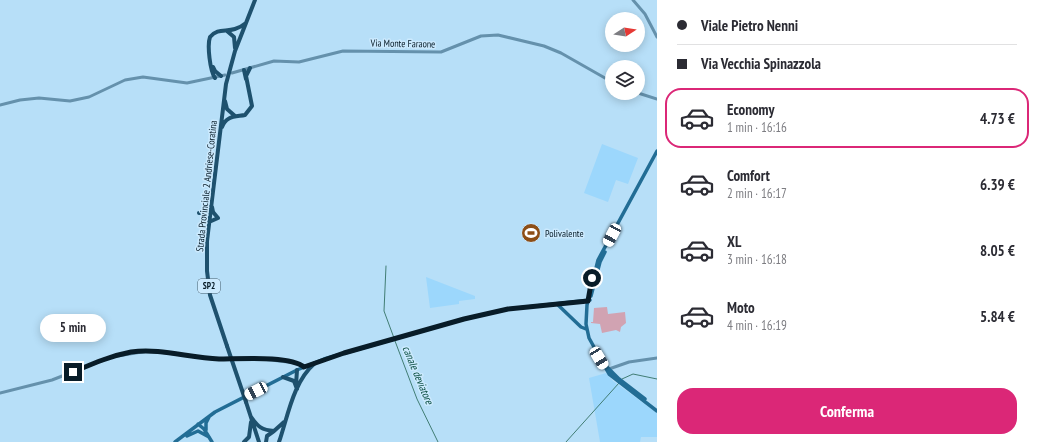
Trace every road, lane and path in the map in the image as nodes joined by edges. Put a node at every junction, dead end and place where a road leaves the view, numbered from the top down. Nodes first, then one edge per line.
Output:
1 (255, 0) edge
2 (632, 0) edge
3 (246, 23) junction
4 (227, 31) junction
5 (657, 37) edge
6 (235, 51) junction
7 (250, 68) joint
8 (213, 72) junction
9 (237, 72) joint
10 (232, 73) dead end
11 (223, 75) joint
12 (245, 75) junction
13 (214, 78) junction
14 (605, 78) edge
15 (209, 79) junction
16 (645, 95) edge
17 (224, 97) junction
18 (657, 99) edge
19 (0, 105) edge
20 (235, 116) junction
21 (220, 131) junction
22 (657, 151) edge
23 (657, 156) edge
24 (211, 205) junction
25 (209, 223) junction
26 (589, 300) junction
27 (557, 304) junction
28 (586, 329) junction
29 (657, 358) edge
30 (315, 362) junction
31 (304, 367) junction
32 (609, 369) junction
33 (296, 370) junction
34 (283, 377) junction
35 (302, 378) junction
36 (618, 380) junction
37 (622, 383) junction
38 (296, 387) junction
39 (0, 394) edge
40 (657, 408) edge
41 (657, 411) edge
42 (212, 414) junction
43 (251, 417) junction
44 (285, 421) junction
45 (198, 424) junction
46 (274, 430) junction
47 (205, 433) junction
48 (176, 442) edge
49 (212, 442) edge
50 (244, 442) edge
51 (259, 442) edge
52 (266, 442) edge
53 (279, 442) edge

1 - 3 main road, Strada Provinciale 2 Andriese-Coratina / SP2
2 - 5 street
3 - 4 main road
3 - 6 main road, Strada Provinciale 2 Andriese-Coratina / SP2
4 - 6 main road
4 - 8 main road
6 - 17 main road, Strada Provinciale 2 Andriese-Coratina / SP2
7 - 12 main road
7 - 14 street, Via Monte Faraone
8 - 11 main road
8 - 13 main road
8 - 15 main road
9 - 10 street
9 - 12 main road
11 - 13 street
12 - 20 main road
13 - 15 street
15 - 19 street
16 - 18 street
17 - 20 main road
17 - 21 main road, Strada Provinciale 2 Andriese-Coratina / SP2
20 - 21 main road
21 - 24 main road, Strada Provinciale 2 Andriese-Coratina / SP2
22 - 26 main road
23 - 26 main road
24 - 25 main road, Strada Provinciale 2 Andriese-Coratina / SP2
24 - 25 main road
24 - 25 main road
25 - 43 main road, Strada Provinciale 2 Andriese-Coratina / SP2, bridge
26 - 27 main road
26 - 28 main road
26 - 32 main road
27 - 28 main road
27 - 30 main road
28 - 36 main road
29 - 32 street
30 - 31 main road
30 - 35 main road
31 - 33 main road
31 - 39 street
32 - 36 main road
33 - 34 main road
33 - 35 main road
33 - 38 main road
34 - 38 main road
34 - 42 main road
35 - 38 main road
36 - 37 main road
37 - 40 main road
37 - 41 main road
38 - 44 main road
42 - 45 main road
42 - 47 main road
43 - 46 main road
43 - 50 main road
43 - 51 main road, Strada Provinciale 2 Andriese-Coratina / SP2
44 - 46 main road
44 - 53 main road
45 - 47 main road
45 - 48 main road
46 - 52 main road
47 - 48 main road
47 - 49 main road

